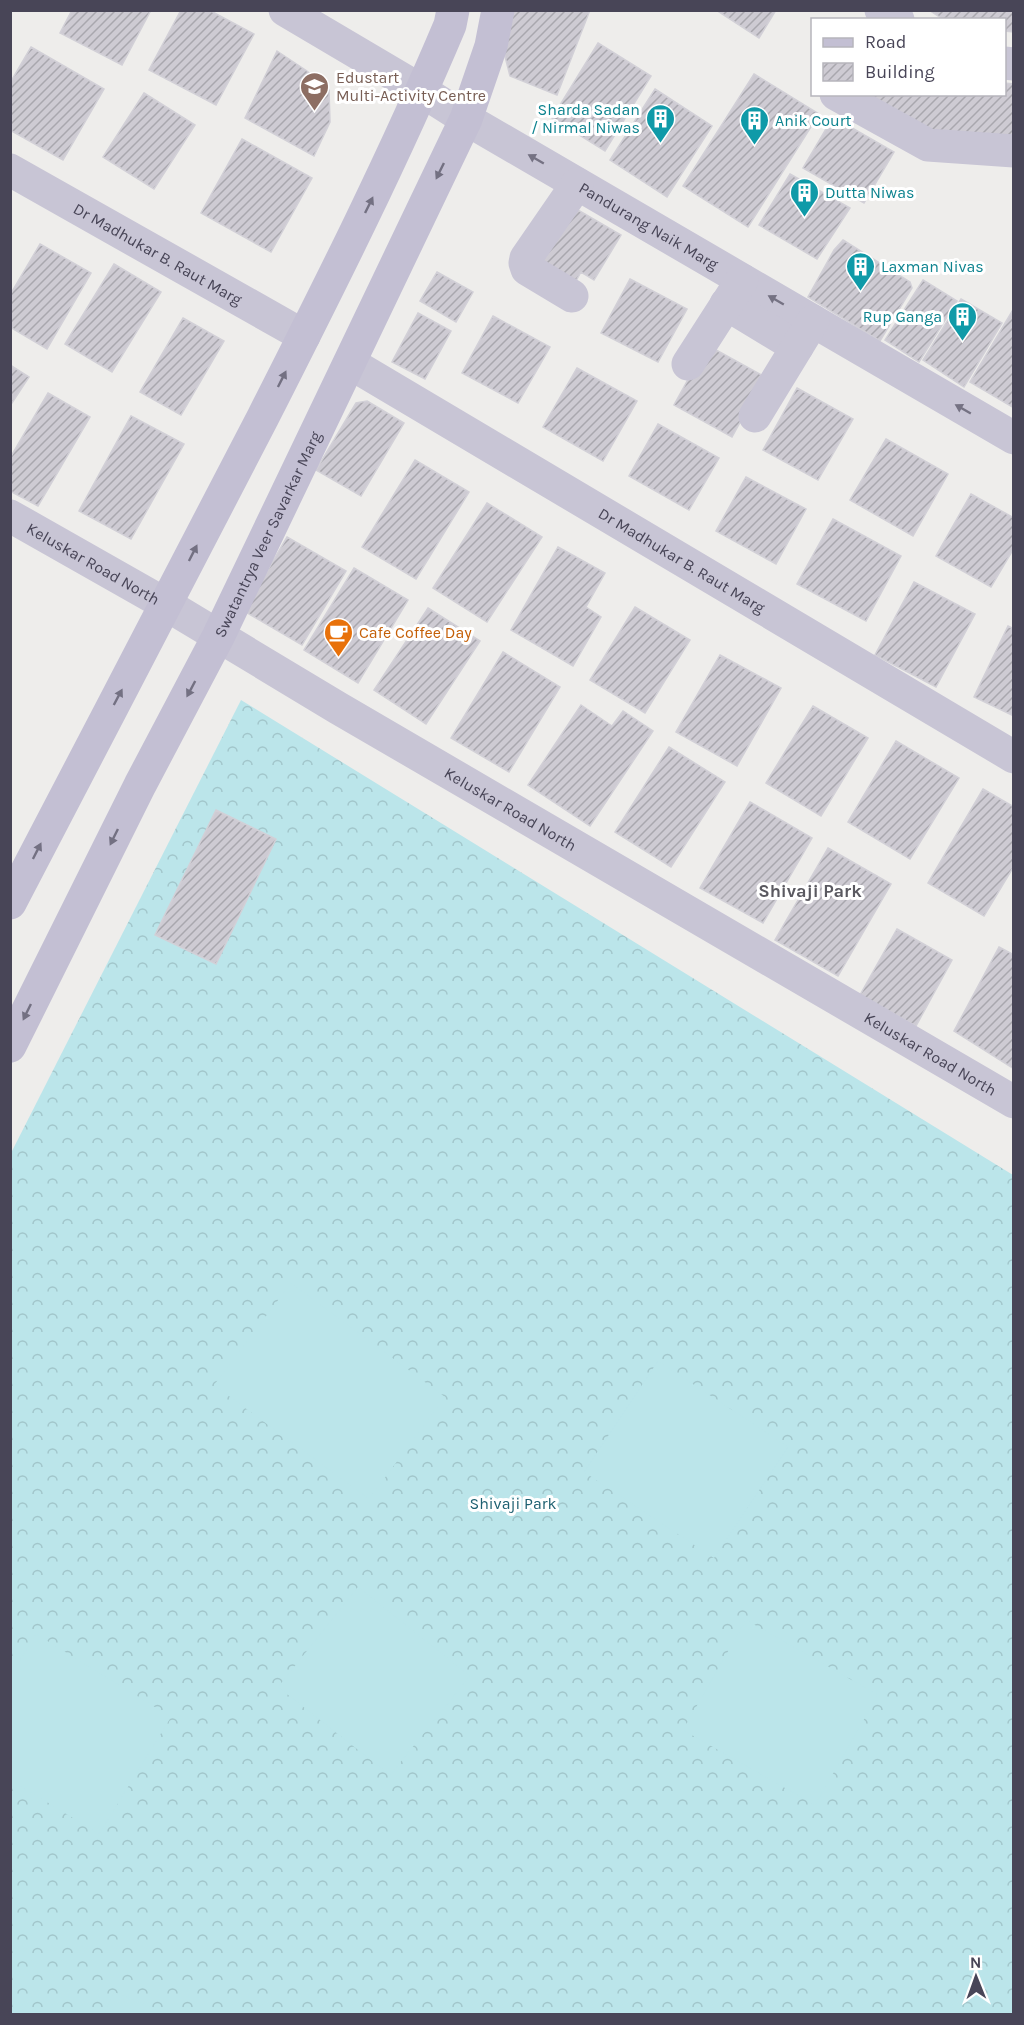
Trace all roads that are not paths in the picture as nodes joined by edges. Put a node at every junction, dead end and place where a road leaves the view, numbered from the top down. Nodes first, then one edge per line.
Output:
1 (285, 10) edge
2 (453, 10) edge
3 (498, 10) edge
4 (881, 10) edge
5 (895, 18) edge
6 (422, 91) junction
7 (841, 96) edge
8 (466, 119) junction
9 (1014, 151) edge
10 (10, 170) edge
11 (577, 184) junction
12 (734, 292) junction
13 (572, 296) dead end
14 (805, 334) junction
15 (304, 336) junction
16 (350, 363) junction
17 (688, 364) dead end
18 (755, 416) dead end
19 (1014, 438) edge
20 (10, 516) edge
21 (166, 605) junction
22 (218, 638) junction
23 (1014, 757) edge
24 (10, 903) edge
25 (10, 1046) edge
26 (1014, 1102) edge

1 - 6 street, Pandurang Naik Marg
2 - 6 main road
3 - 8 main road, Swatantrya Veer Savarkar Marg
4 - 5 street
6 - 8 street, Pandurang Naik Marg
15 -> 6 main road
7 - 9 street
11 -> 8 street, Pandurang Naik Marg
8 -> 16 main road, Swatantrya Veer Savarkar Marg
10 - 15 street, Dr Madhukar B. Raut Marg
11 - 12 street, Pandurang Naik Marg
11 - 13 street
12 - 14 street, Pandurang Naik Marg
12 - 17 street
14 - 18 street
19 -> 14 street, Pandurang Naik Marg
21 -> 15 main road
16 - 22 main road, Swatantrya Veer Savarkar Marg
16 - 23 street, Dr Madhukar B. Raut Marg
20 - 21 street, Keluskar Road North
21 - 22 street, Keluskar Road North
24 -> 21 main road
22 -> 25 main road, Swatantrya Veer Savarkar Marg
22 - 26 street, Keluskar Road North

